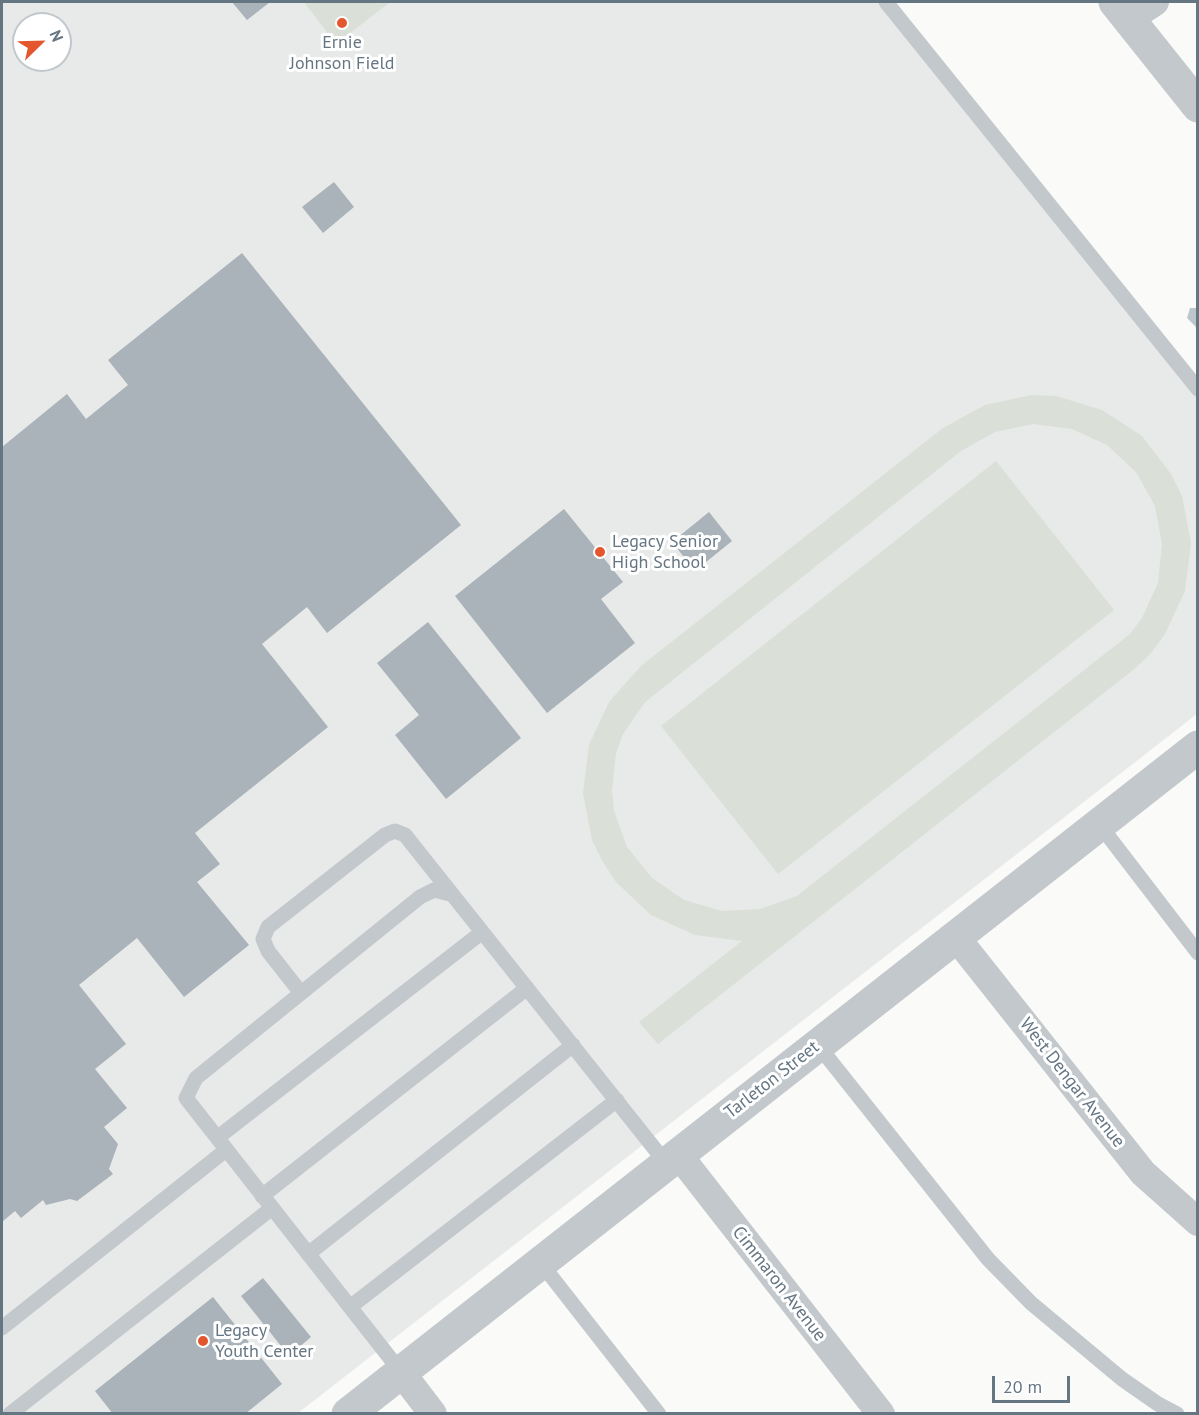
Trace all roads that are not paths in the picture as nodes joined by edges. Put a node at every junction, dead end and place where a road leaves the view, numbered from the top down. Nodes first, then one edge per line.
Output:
1 (886, 2) edge
2 (1133, 7) edge
3 (1197, 106) edge
4 (1197, 389) edge
5 (1197, 747) edge
6 (1099, 824) junction
7 (450, 894) junction
8 (482, 933) junction
9 (955, 936) junction
10 (1197, 953) edge
11 (526, 988) junction
12 (301, 993) junction
13 (817, 1044) junction
14 (573, 1045) junction
15 (617, 1100) junction
16 (221, 1144) junction
17 (672, 1158) junction
18 (267, 1202) junction
19 (1197, 1222) edge
20 (308, 1254) junction
21 (540, 1262) junction
22 (350, 1307) junction
23 (2, 1328) edge
24 (401, 1372) junction
25 (10, 1413) edge
26 (348, 1413) edge
27 (433, 1413) edge
28 (659, 1413) edge
29 (881, 1413) edge
30 (1178, 1413) edge

1 - 4 lane
2 - 3 street
5 - 6 street, Tarleton Street
6 - 9 street, Tarleton Street
6 - 10 lane
7 - 8 lane
7 - 12 lane
7 - 12 lane
8 - 11 lane
8 - 16 lane
9 - 13 street, Tarleton Street
9 - 19 street, West Dengar Avenue
11 - 14 lane
11 - 18 lane
12 - 16 lane
13 - 17 street, Tarleton Street
13 - 30 lane
14 - 15 lane
14 - 20 lane
15 - 17 lane
15 - 22 lane
16 - 18 lane
16 - 23 lane
17 - 21 street, Tarleton Street
17 - 29 street, Cimmaron Avenue
18 - 20 lane
18 - 25 lane
20 - 22 lane
21 - 24 street, Tarleton Street
21 - 28 lane
22 - 24 lane
24 - 26 street, Tarleton Street
24 - 27 street

